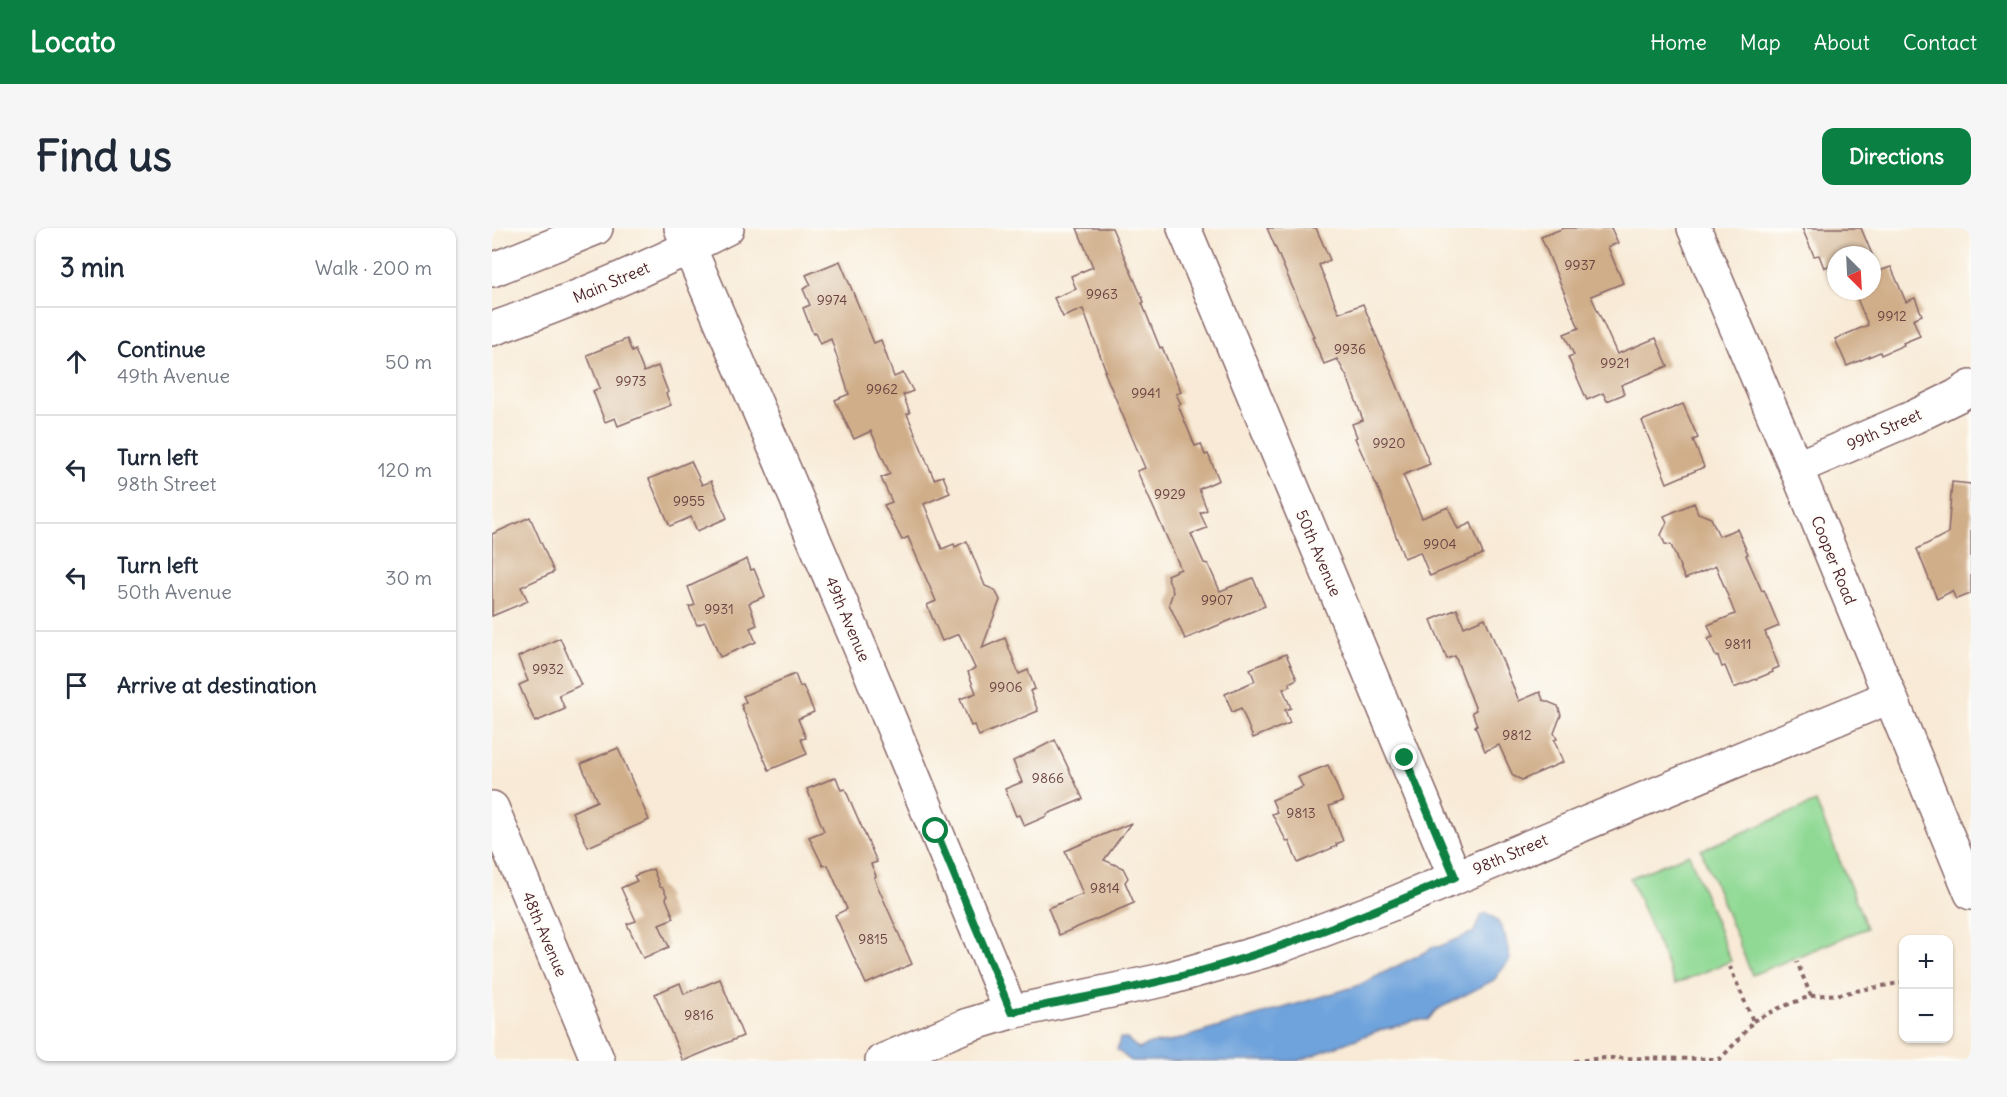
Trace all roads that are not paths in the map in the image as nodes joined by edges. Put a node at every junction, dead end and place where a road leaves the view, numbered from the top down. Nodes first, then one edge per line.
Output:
1 (596, 228) edge
2 (727, 228) edge
3 (1184, 228) edge
4 (1694, 228) edge
5 (686, 238) edge
6 (492, 270) edge
7 (492, 329) edge
8 (1971, 387) edge
9 (1796, 468) junction
10 (1889, 697) junction
11 (492, 808) edge
12 (1455, 877) junction
13 (1971, 893) edge
14 (1011, 1012) junction
15 (598, 1061) edge
16 (882, 1061) edge

1 - 6 street
2 - 5 street, Main Street
3 - 12 street, 50th Avenue
4 - 9 street, Cooper Road
5 - 7 street, Main Street
5 - 14 street, 49th Avenue
8 - 9 street, 99th Street
9 - 10 street, Cooper Road
10 - 12 street, 98th Street
10 - 13 street, Cooper Road
11 - 15 street, 48th Avenue
12 - 14 street, 98th Street
14 - 16 street, 98th Street

